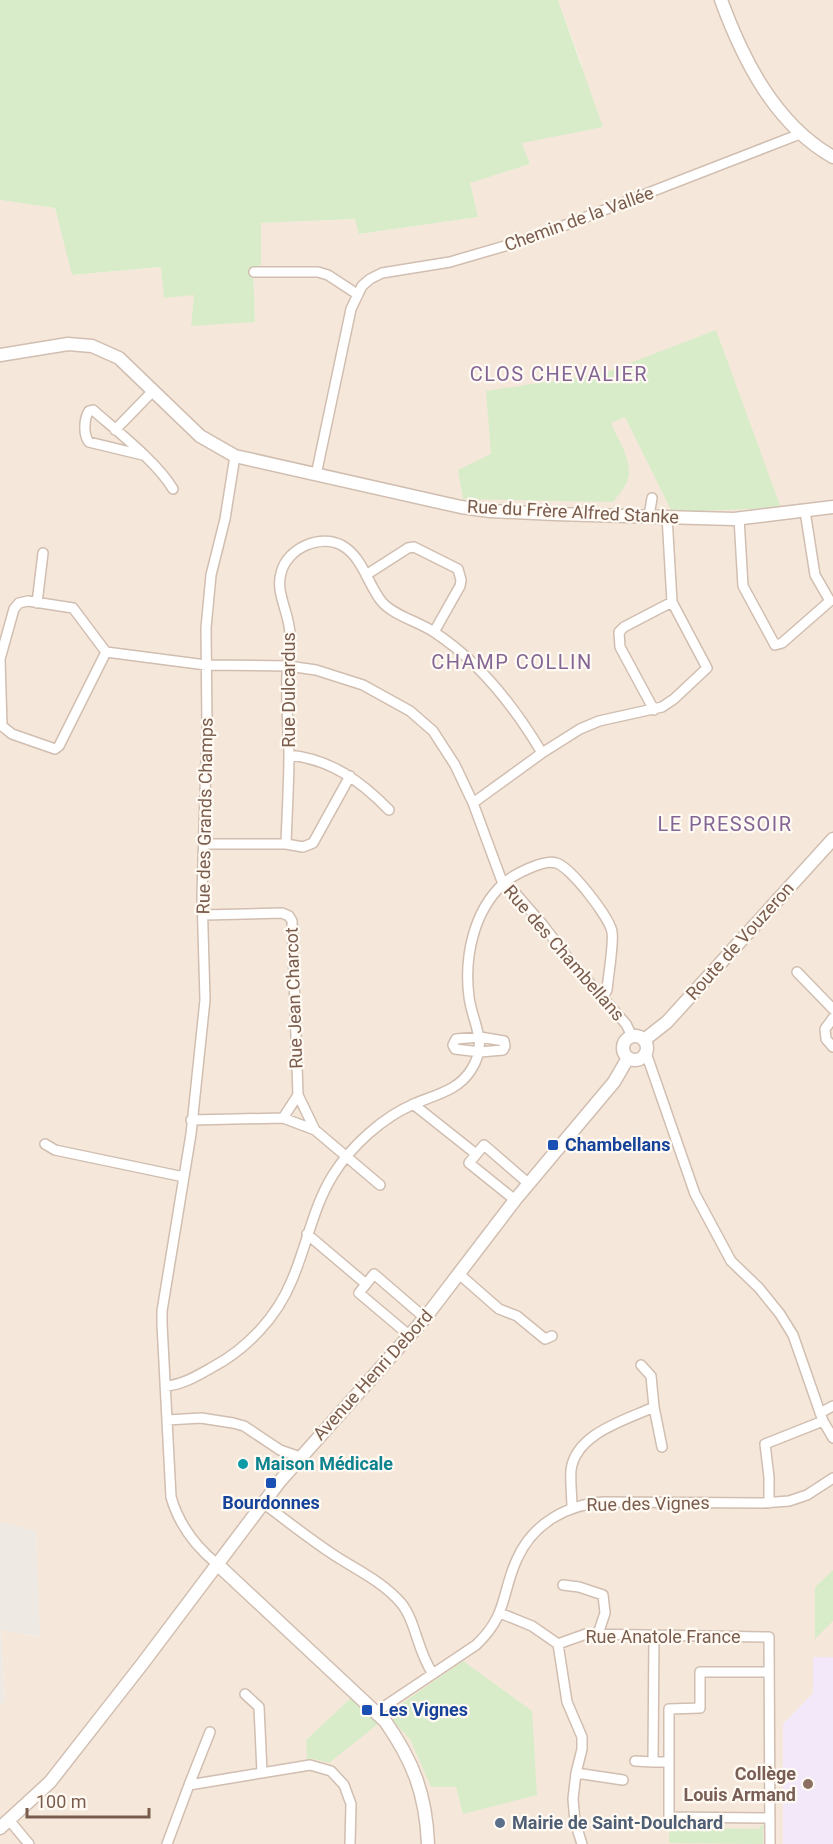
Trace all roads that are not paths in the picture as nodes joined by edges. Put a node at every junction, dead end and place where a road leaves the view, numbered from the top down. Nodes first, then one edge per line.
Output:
1 (721, 0) edge
2 (801, 134) junction
3 (833, 157) edge
4 (254, 272) dead end
5 (357, 294) junction
6 (0, 355) edge
7 (153, 391) junction
8 (115, 430) junction
9 (126, 447) junction
10 (235, 456) junction
11 (316, 475) junction
12 (173, 489) dead end
13 (652, 498) dead end
14 (833, 507) edge
15 (805, 512) junction
16 (649, 516) junction
17 (667, 516) junction
18 (740, 518) junction
19 (43, 553) dead end
20 (366, 575) junction
21 (672, 602) junction
22 (37, 603) junction
23 (434, 632) junction
24 (106, 652) junction
25 (0, 659) edge
26 (206, 665) junction
27 (288, 666) junction
28 (654, 710) junction
29 (542, 753) junction
30 (289, 755) junction
31 (350, 776) junction
32 (473, 803) junction
33 (389, 810) dead end
34 (833, 839) edge
35 (203, 844) junction
36 (286, 844) junction
37 (503, 884) junction
38 (204, 915) junction
39 (797, 972) dead end
40 (602, 998) junction
41 (833, 1009) edge
42 (833, 1018) edge
43 (632, 1036) junction
44 (480, 1037) junction
45 (644, 1040) junction
46 (833, 1047) edge
47 (480, 1052) junction
48 (646, 1053) junction
49 (628, 1058) junction
50 (298, 1095) junction
51 (413, 1104) junction
52 (283, 1118) junction
53 (192, 1120) junction
54 (315, 1130) junction
55 (45, 1144) dead end
56 (476, 1154) junction
57 (347, 1156) junction
58 (184, 1177) junction
59 (529, 1184) junction
60 (380, 1185) dead end
61 (515, 1200) junction
62 (307, 1234) junction
63 (459, 1274) junction
64 (366, 1284) junction
65 (425, 1318) junction
66 (410, 1336) junction
67 (552, 1336) dead end
68 (641, 1365) dead end
69 (165, 1386) junction
70 (654, 1407) junction
71 (833, 1407) edge
72 (821, 1417) junction
73 (167, 1420) junction
74 (833, 1438) edge
75 (662, 1447) dead end
76 (300, 1457) junction
77 (833, 1478) edge
78 (263, 1503) junction
79 (769, 1503) junction
80 (572, 1508) junction
81 (217, 1564) junction
82 (563, 1585) dead end
83 (500, 1613) junction
84 (598, 1634) junction
85 (654, 1635) junction
86 (558, 1644) junction
87 (769, 1672) junction
88 (433, 1674) junction
89 (245, 1694) dead end
90 (653, 1708) junction
91 (669, 1709) junction
92 (376, 1712) junction
93 (210, 1732) dead end
94 (635, 1761) dead end
95 (653, 1762) junction
96 (669, 1762) junction
97 (262, 1772) junction
98 (576, 1773) junction
99 (623, 1780) dead end
100 (189, 1785) junction
101 (770, 1818) junction
102 (5, 1824) edge
103 (29, 1844) edge
104 (167, 1844) edge
105 (350, 1844) edge
106 (428, 1844) edge
107 (582, 1844) edge
108 (770, 1844) edge

1 - 2 street
2 - 3 street
2 - 5 street, Chemin de la Vallée
4 - 5 street
5 - 11 street
6 - 7 street, Rue du Frère Alfred Stanke
7 - 8 street
7 - 10 street, Rue du Frère Alfred Stanke
8 - 9 street
8 - 9 street
9 - 12 street
10 - 11 street, Rue du Frère Alfred Stanke
10 - 26 street, Rue des Grands Champs
11 - 16 street, Rue du Frère Alfred Stanke
13 - 16 street
14 - 15 street, Rue du Frère Alfred Stanke
15 - 18 street, Rue du Frère Alfred Stanke
15 - 18 street
16 - 17 street, Rue du Frère Alfred Stanke
17 - 18 street, Rue du Frère Alfred Stanke
17 - 21 street
19 - 22 street
20 - 23 street, Rue Dulcardus
20 - 23 street
20 - 27 street, Rue Dulcardus
21 - 28 street
21 - 28 street
22 - 24 street
22 - 25 street
23 - 29 street, Rue Dulcardus
24 - 25 street
24 - 26 street, Rue des Chambellans
26 - 27 street, Rue des Chambellans
26 - 35 street, Rue des Grands Champs
27 - 30 street, Rue Dulcardus
27 - 32 street, Rue des Chambellans
28 - 29 street
29 - 32 street
30 - 31 street
30 - 36 street, Rue Dulcardus
31 - 33 street
31 - 36 street
32 - 37 street, Rue des Chambellans
34 - 45 street, Route de Vouzeron
35 - 36 street
35 - 38 street, Rue des Grands Champs
37 - 40 street, Rue des Chambellans
37 - 40 street
37 - 44 street
38 - 50 street, Rue Jean Charcot
38 - 53 street, Rue des Grands Champs
39 - 41 street
40 - 43 street, Rue des Chambellans
42 - 46 street
43 - 45 street
43 - 49 street
44 - 47 street
44 - 47 street
44 - 47 street
45 - 48 street
47 - 51 street
48 - 49 street
48 - 72 street
49 - 59 street, Avenue Henri Debord
50 - 52 street, Rue Jean Charcot
50 - 54 street, Rue Jean Charcot
51 - 56 street
51 - 57 street
52 - 53 street, Rue Jean Charcot
52 - 54 street, Rue Jean Charcot
53 - 58 street, Rue des Grands Champs
54 - 57 street, Rue Jean Charcot
55 - 58 street
56 - 59 street
56 - 61 street
57 - 60 street, Rue Jean Charcot
57 - 62 street
58 - 69 street, Rue des Grands Champs
59 - 61 street, Avenue Henri Debord
61 - 63 street, Avenue Henri Debord
62 - 64 street
62 - 69 street
63 - 65 street, Avenue Henri Debord
63 - 67 street
64 - 65 street
64 - 66 street
65 - 66 street, Avenue Henri Debord
66 - 76 street, Avenue Henri Debord
68 - 70 street
69 - 73 street, Rue des Grands Champs
70 - 75 street
70 - 80 street
71 - 72 street
72 - 74 street
72 - 79 street
73 - 76 street
73 - 81 street, Rue des Grands Champs
76 - 78 street, Avenue Henri Debord
77 - 79 street, Rue des Vignes
78 - 81 street, Avenue Henri Debord
78 - 88 street
79 - 80 street, Rue des Vignes
80 - 83 street, Rue des Vignes
81 - 92 street
81 - 102 street, Avenue Henri Debord
82 - 84 street
83 - 86 street
83 - 88 street, Rue des Vignes
84 - 85 street, Rue Anatole France
84 - 86 street, Rue Anatole France
85 - 87 street, Rue Anatole France
85 - 90 street
86 - 98 street
87 - 91 street
87 - 101 street
88 - 92 street, Rue des Vignes
89 - 97 street
90 - 91 street
90 - 95 street
91 - 96 street
92 - 106 street
93 - 100 street
94 - 95 street
95 - 96 street
96 - 101 street
97 - 100 street
97 - 105 street
98 - 99 street
98 - 107 street
100 - 104 street
101 - 108 street
102 - 103 street

